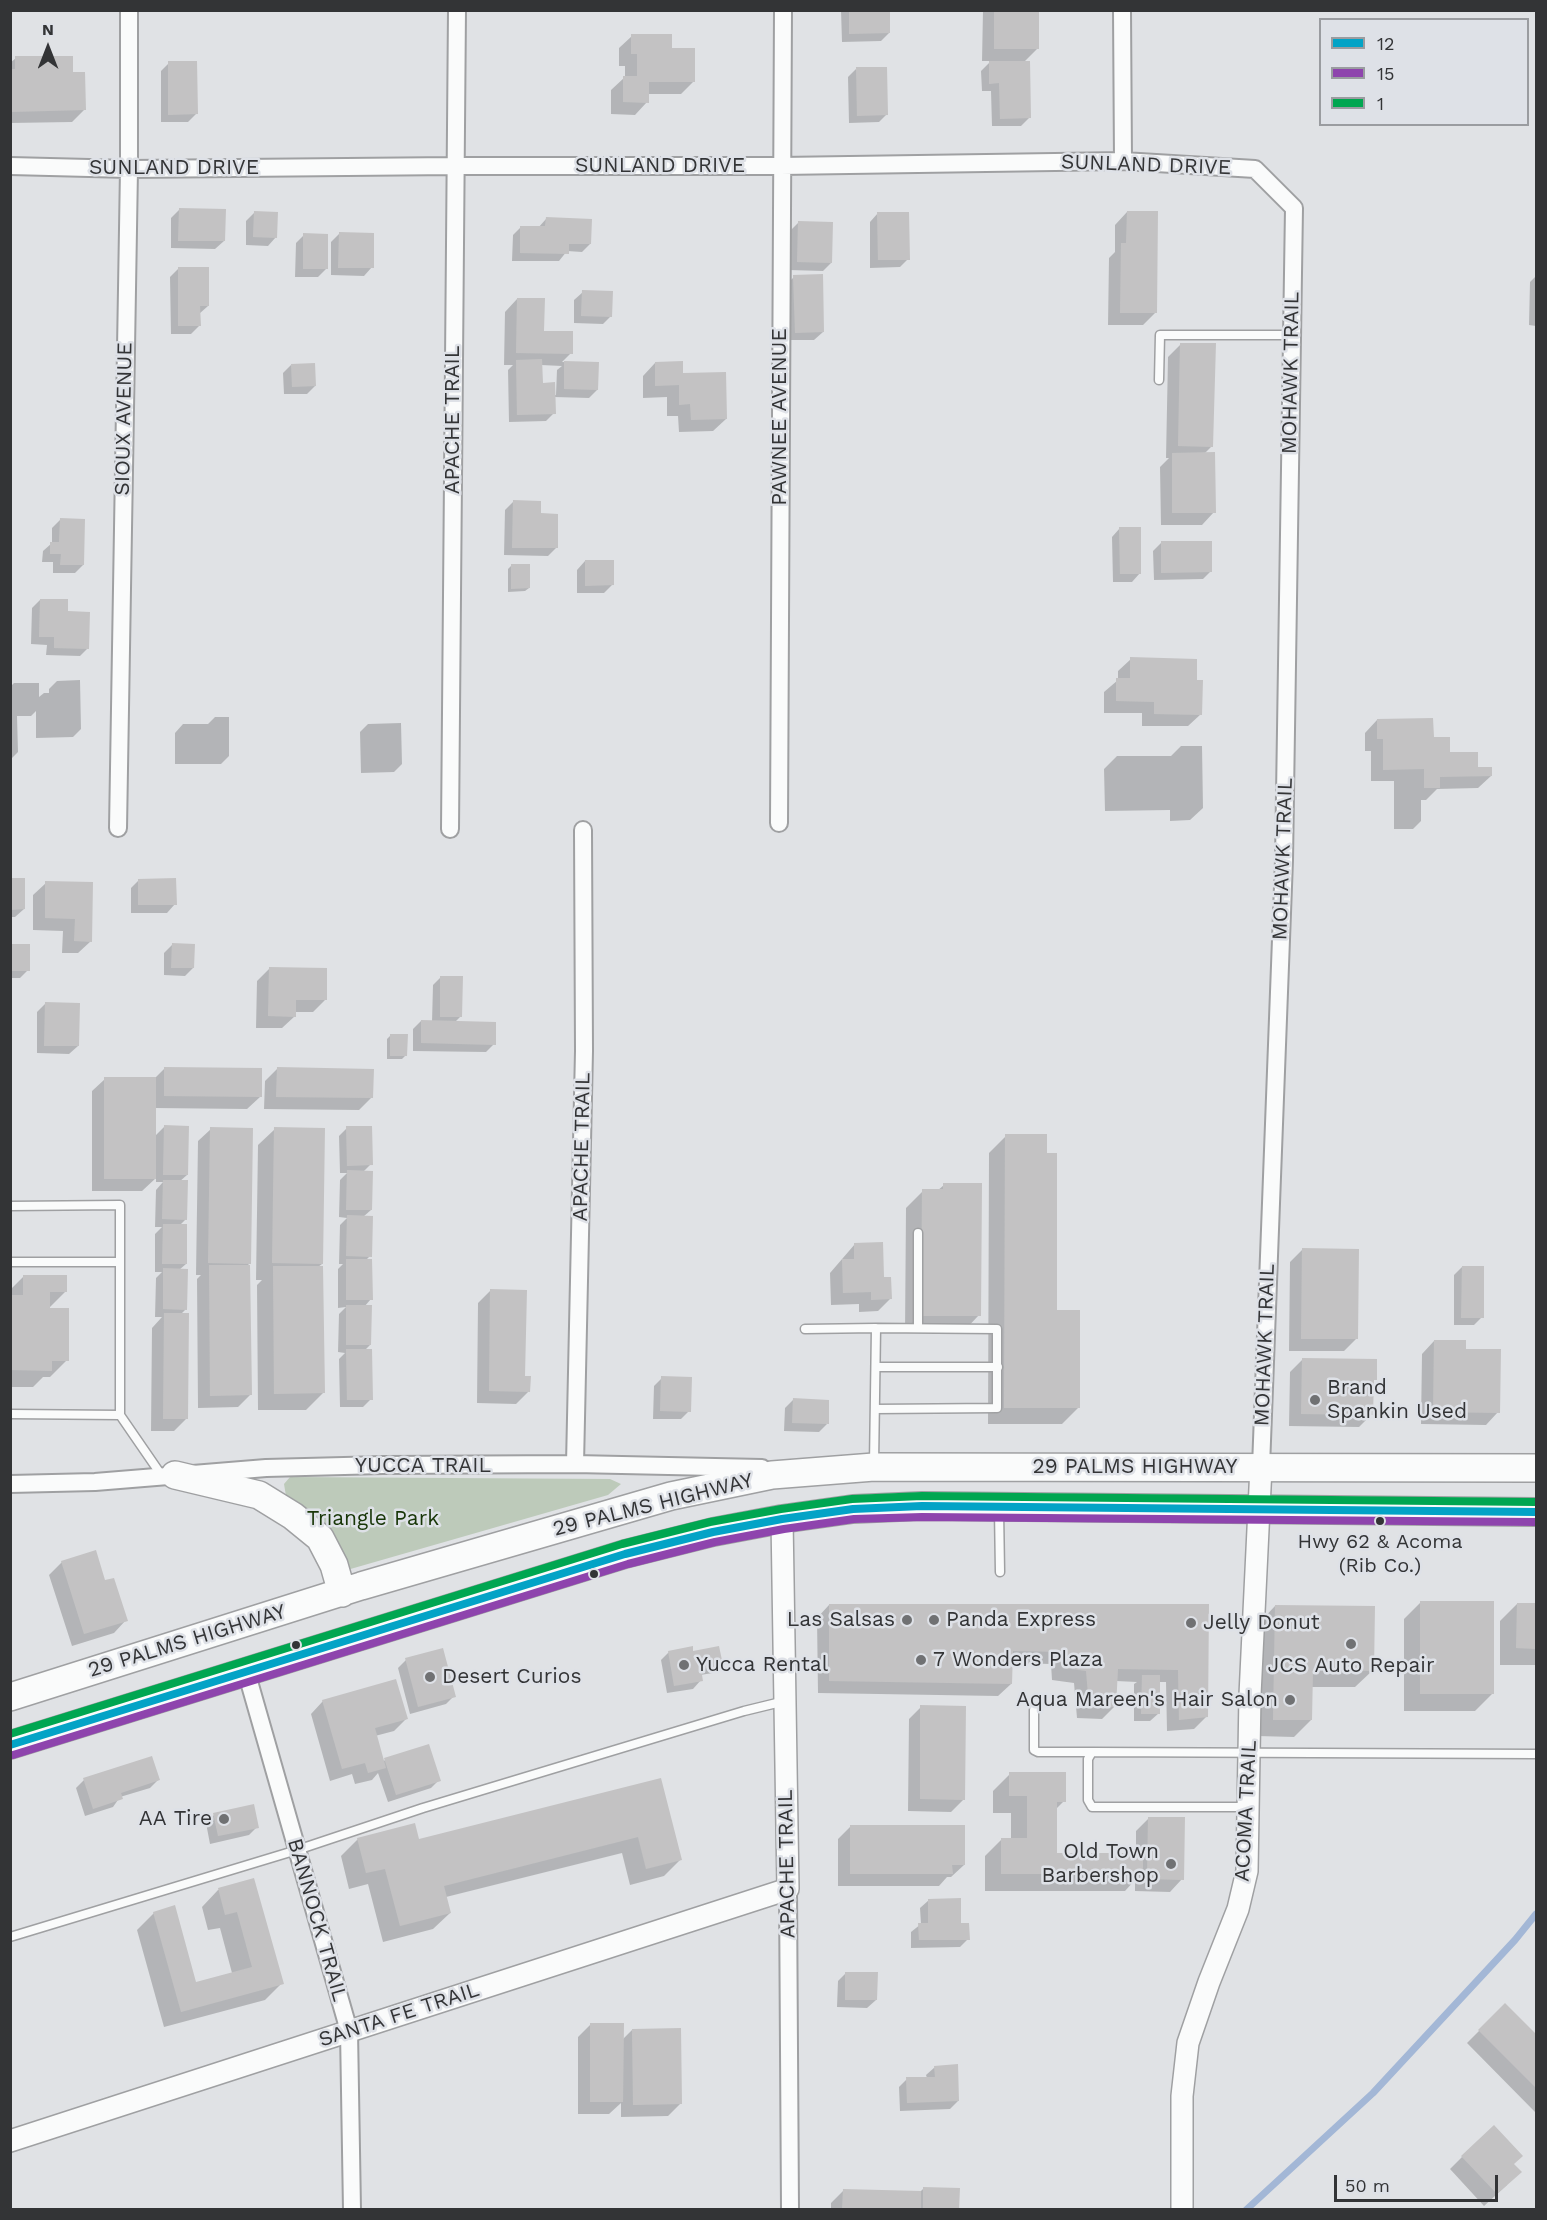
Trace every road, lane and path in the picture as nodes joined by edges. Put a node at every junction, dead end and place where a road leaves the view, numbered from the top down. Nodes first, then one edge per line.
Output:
1 (129, 10) edge
2 (458, 10) edge
3 (783, 10) edge
4 (1122, 10) edge
5 (1123, 161) junction
6 (10, 166) edge
7 (455, 166) junction
8 (781, 166) junction
9 (129, 169) junction
10 (1293, 208) joint
11 (1292, 335) junction
12 (1159, 380) dead end
13 (779, 823) dead end
14 (118, 828) dead end
15 (450, 829) dead end
16 (583, 830) dead end
17 (10, 1206) edge
18 (918, 1233) dead end
19 (10, 1262) edge
20 (120, 1262) junction
21 (876, 1328) junction
22 (918, 1328) junction
23 (805, 1329) dead end
24 (876, 1367) junction
25 (998, 1367) junction
26 (875, 1409) junction
27 (10, 1414) edge
28 (120, 1415) junction
29 (575, 1464) junction
30 (874, 1467) junction
31 (1261, 1467) junction
32 (1536, 1468) edge
33 (835, 1469) junction
34 (169, 1476) junction
35 (10, 1484) edge
36 (999, 1506) junction
37 (1259, 1510) junction
38 (1536, 1512) edge
39 (783, 1519) junction
40 (1000, 1572) dead end
41 (342, 1593) junction
42 (246, 1671) junction
43 (10, 1697) edge
44 (785, 1701) junction
45 (1034, 1710) dead end
46 (10, 1744) edge
47 (1092, 1752) junction
48 (1250, 1753) junction
49 (1536, 1754) edge
50 (1249, 1807) junction
51 (297, 1850) junction
52 (788, 1889) junction
53 (10, 1937) edge
54 (349, 2031) junction
55 (10, 2141) edge
56 (352, 2210) edge
57 (790, 2210) edge
58 (1182, 2210) edge

1 - 9 street, SIOUX AVENUE
2 - 7 street, APACHE TRAIL
3 - 8 street, PAWNEE AVENUE
4 - 5 street
5 - 8 street, SUNLAND DRIVE
5 - 10 street, SUNLAND DRIVE
6 - 9 street, SUNLAND DRIVE
7 - 8 street, SUNLAND DRIVE
7 - 9 street, SUNLAND DRIVE
7 - 15 street, APACHE TRAIL
8 - 13 street, PAWNEE AVENUE
9 - 14 street, SIOUX AVENUE
10 - 11 street, MOHAWK TRAIL
11 - 12 lane
11 - 31 street, MOHAWK TRAIL
16 - 29 street, APACHE TRAIL
17 - 20 lane
18 - 22 lane
19 - 20 lane
20 - 28 lane
21 - 22 lane
21 - 23 lane
21 - 24 lane
22 - 25 lane
24 - 25 lane
24 - 26 lane
25 - 26 lane
26 - 30 lane
27 - 28 lane
28 - 34 lane
29 - 33 street, YUCCA TRAIL
29 - 34 street, YUCCA TRAIL
30 - 31 main road, 29 PALMS HIGHWAY
30 - 33 main road, 29 PALMS HIGHWAY
31 - 32 main road, 29 PALMS HIGHWAY
31 - 37 street, MOHAWK TRAIL
33 - 41 main road, 29 PALMS HIGHWAY
34 - 35 street, YUCCA TRAIL
34 - 41 main road
36 - 37 main road, 29 PALMS HIGHWAY
36 - 39 main road, 29 PALMS HIGHWAY
36 - 40 lane
37 - 38 main road, 29 PALMS HIGHWAY
37 - 48 street, ACOMA TRAIL
39 - 42 main road, 29 PALMS HIGHWAY
39 - 44 street, APACHE TRAIL
41 - 43 main road, 29 PALMS HIGHWAY
42 - 46 main road, 29 PALMS HIGHWAY
42 - 51 street, BANNOCK TRAIL
44 - 51 lane
44 - 52 street, APACHE TRAIL
45 - 47 lane
47 - 48 lane
47 - 50 lane
48 - 49 lane
48 - 50 street, ACOMA TRAIL
50 - 58 street, ACOMA TRAIL
51 - 53 lane
51 - 54 street, BANNOCK TRAIL
52 - 54 street, SANTA FE TRAIL
52 - 57 street, APACHE TRAIL
54 - 55 street, SANTA FE TRAIL
54 - 56 street, BANNOCK TRAIL

